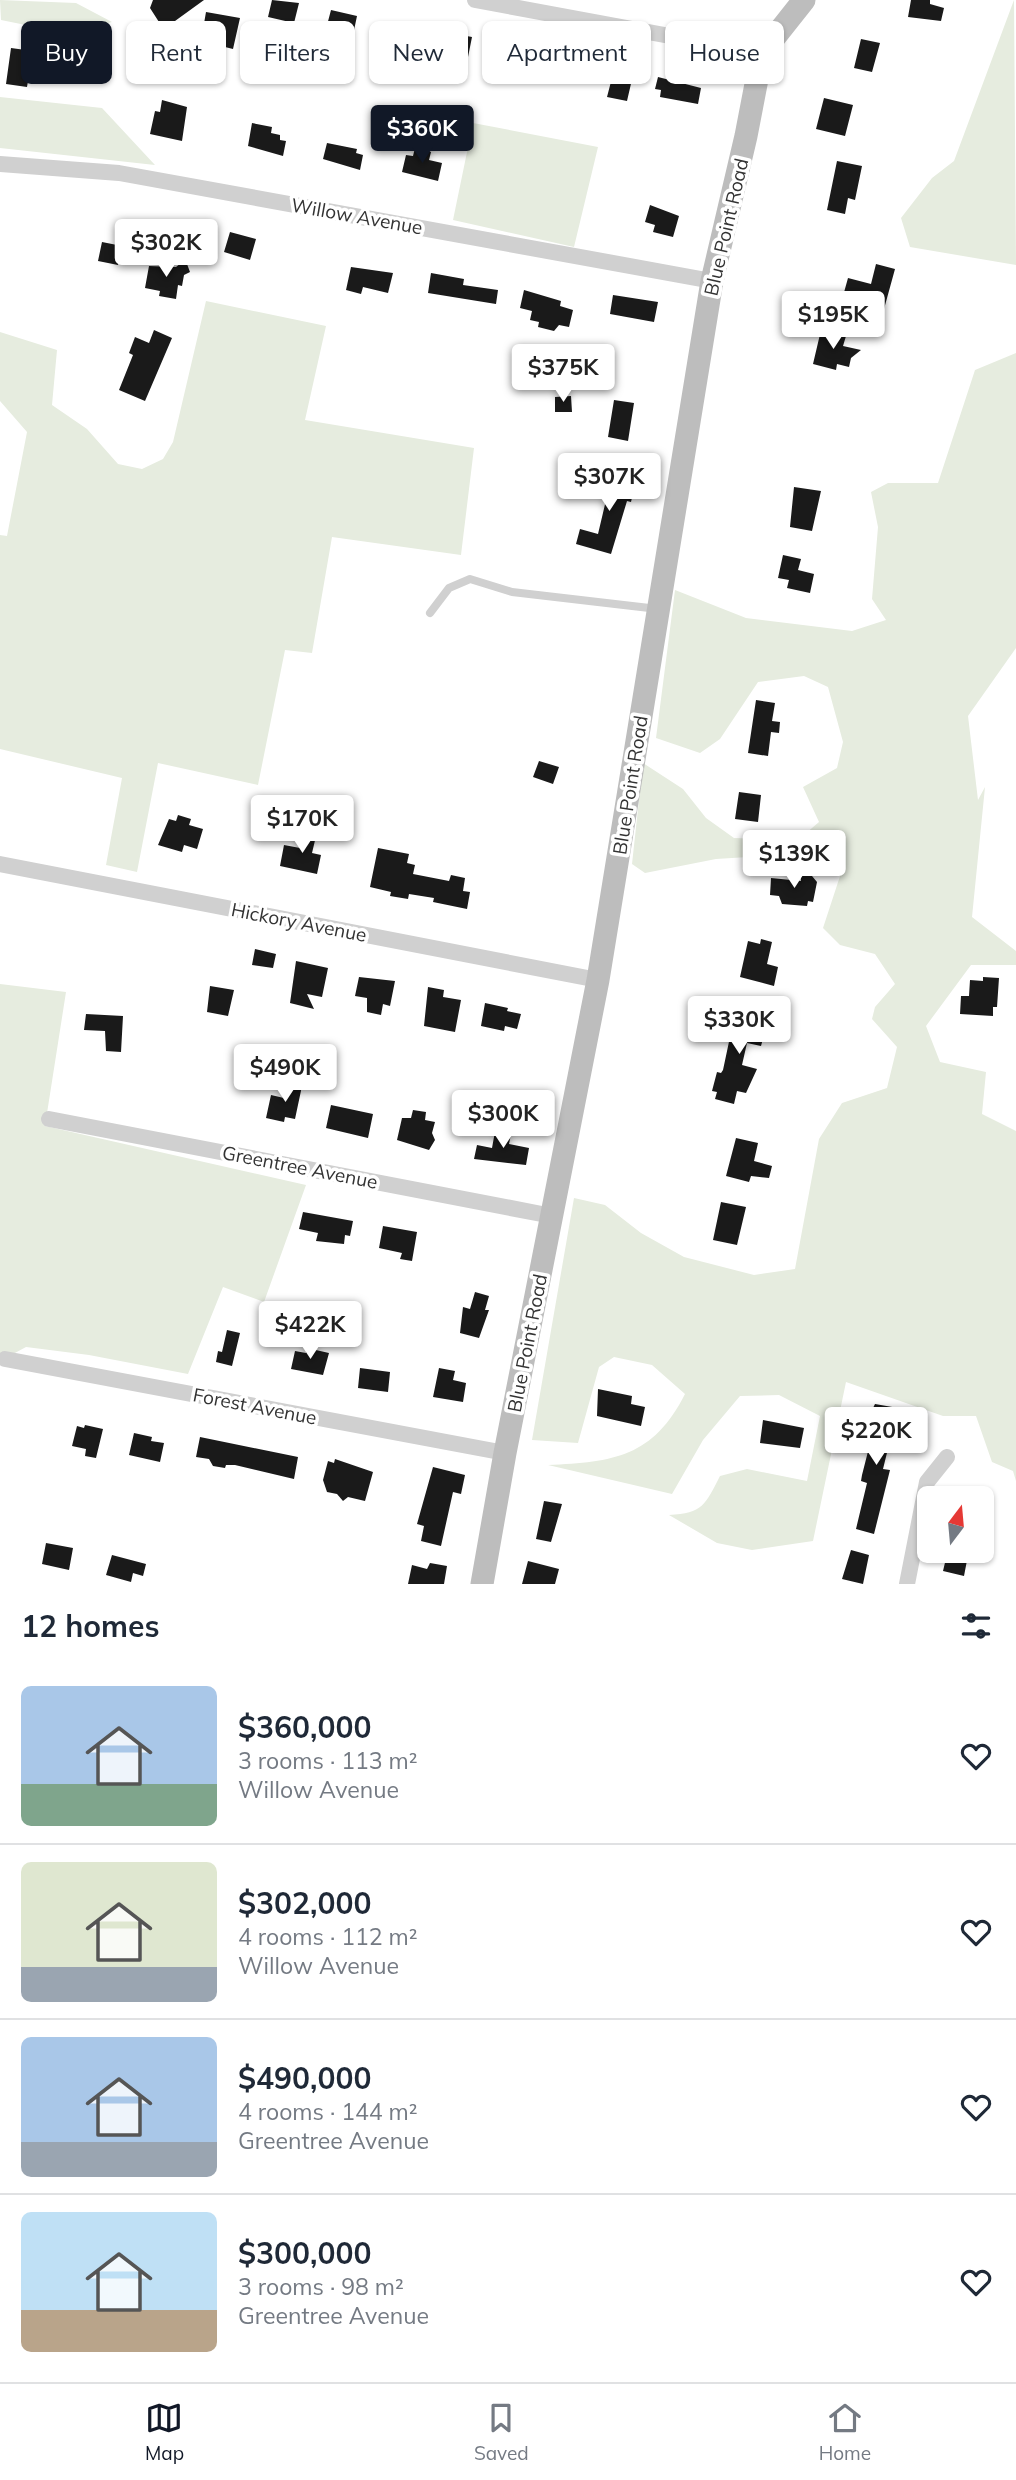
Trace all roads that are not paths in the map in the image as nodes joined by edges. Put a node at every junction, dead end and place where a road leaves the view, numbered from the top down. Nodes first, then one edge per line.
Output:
1 (475, 0) edge
2 (804, 0) edge
3 (784, 25) edge
4 (665, 35) edge
5 (756, 84) edge
6 (0, 164) edge
7 (712, 281) junction
8 (658, 609) junction
9 (430, 613) dead end
10 (0, 864) edge
11 (597, 980) junction
12 (49, 1119) dead end
13 (552, 1216) junction
14 (5, 1359) dead end
15 (505, 1453) junction
16 (947, 1457) dead end
17 (482, 1584) edge
18 (907, 1584) edge

1 - 4 street
2 - 3 street, Blue Point Road
5 - 7 street, Blue Point Road
6 - 7 street, Willow Avenue
7 - 8 street, Blue Point Road
8 - 9 lane
8 - 11 street, Blue Point Road
10 - 11 street, Hickory Avenue
11 - 13 street, Blue Point Road
12 - 13 street, Greentree Avenue
13 - 15 street, Blue Point Road
14 - 15 street, Forest Avenue
15 - 17 street, Blue Point Road
16 - 18 street

